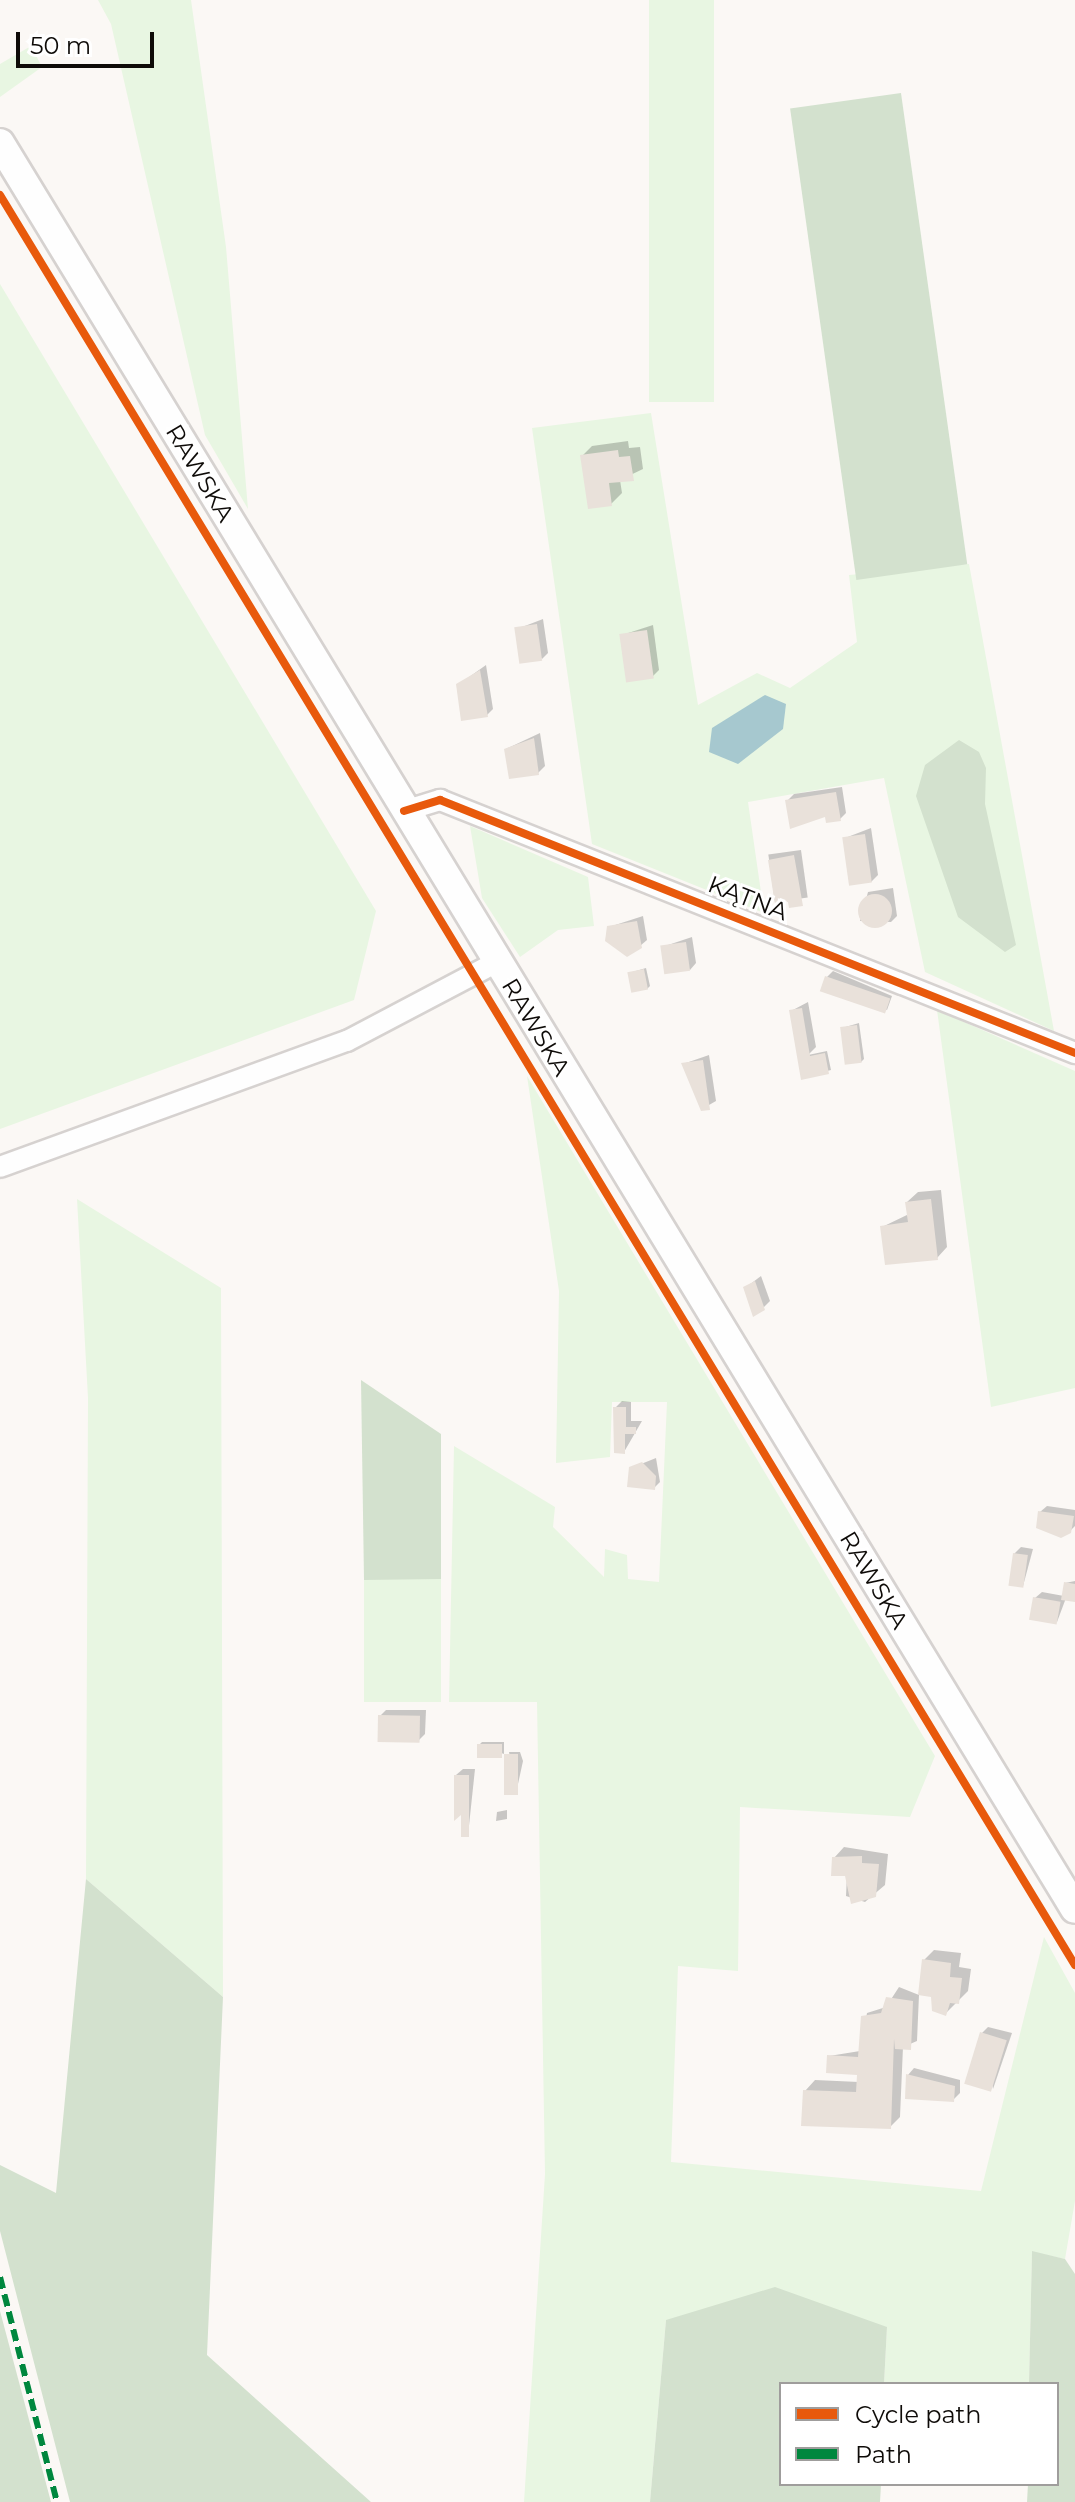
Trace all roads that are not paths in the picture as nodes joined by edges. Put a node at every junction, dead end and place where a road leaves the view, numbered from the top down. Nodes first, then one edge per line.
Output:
1 (0, 143) edge
2 (404, 811) junction
3 (497, 962) junction
4 (1075, 1053) edge
5 (0, 1167) edge
6 (1075, 1909) edge

1 - 2 main road, RAWSKA
2 - 3 main road, RAWSKA
2 - 4 street, KĄTNA
3 - 5 street
3 - 6 main road, RAWSKA

